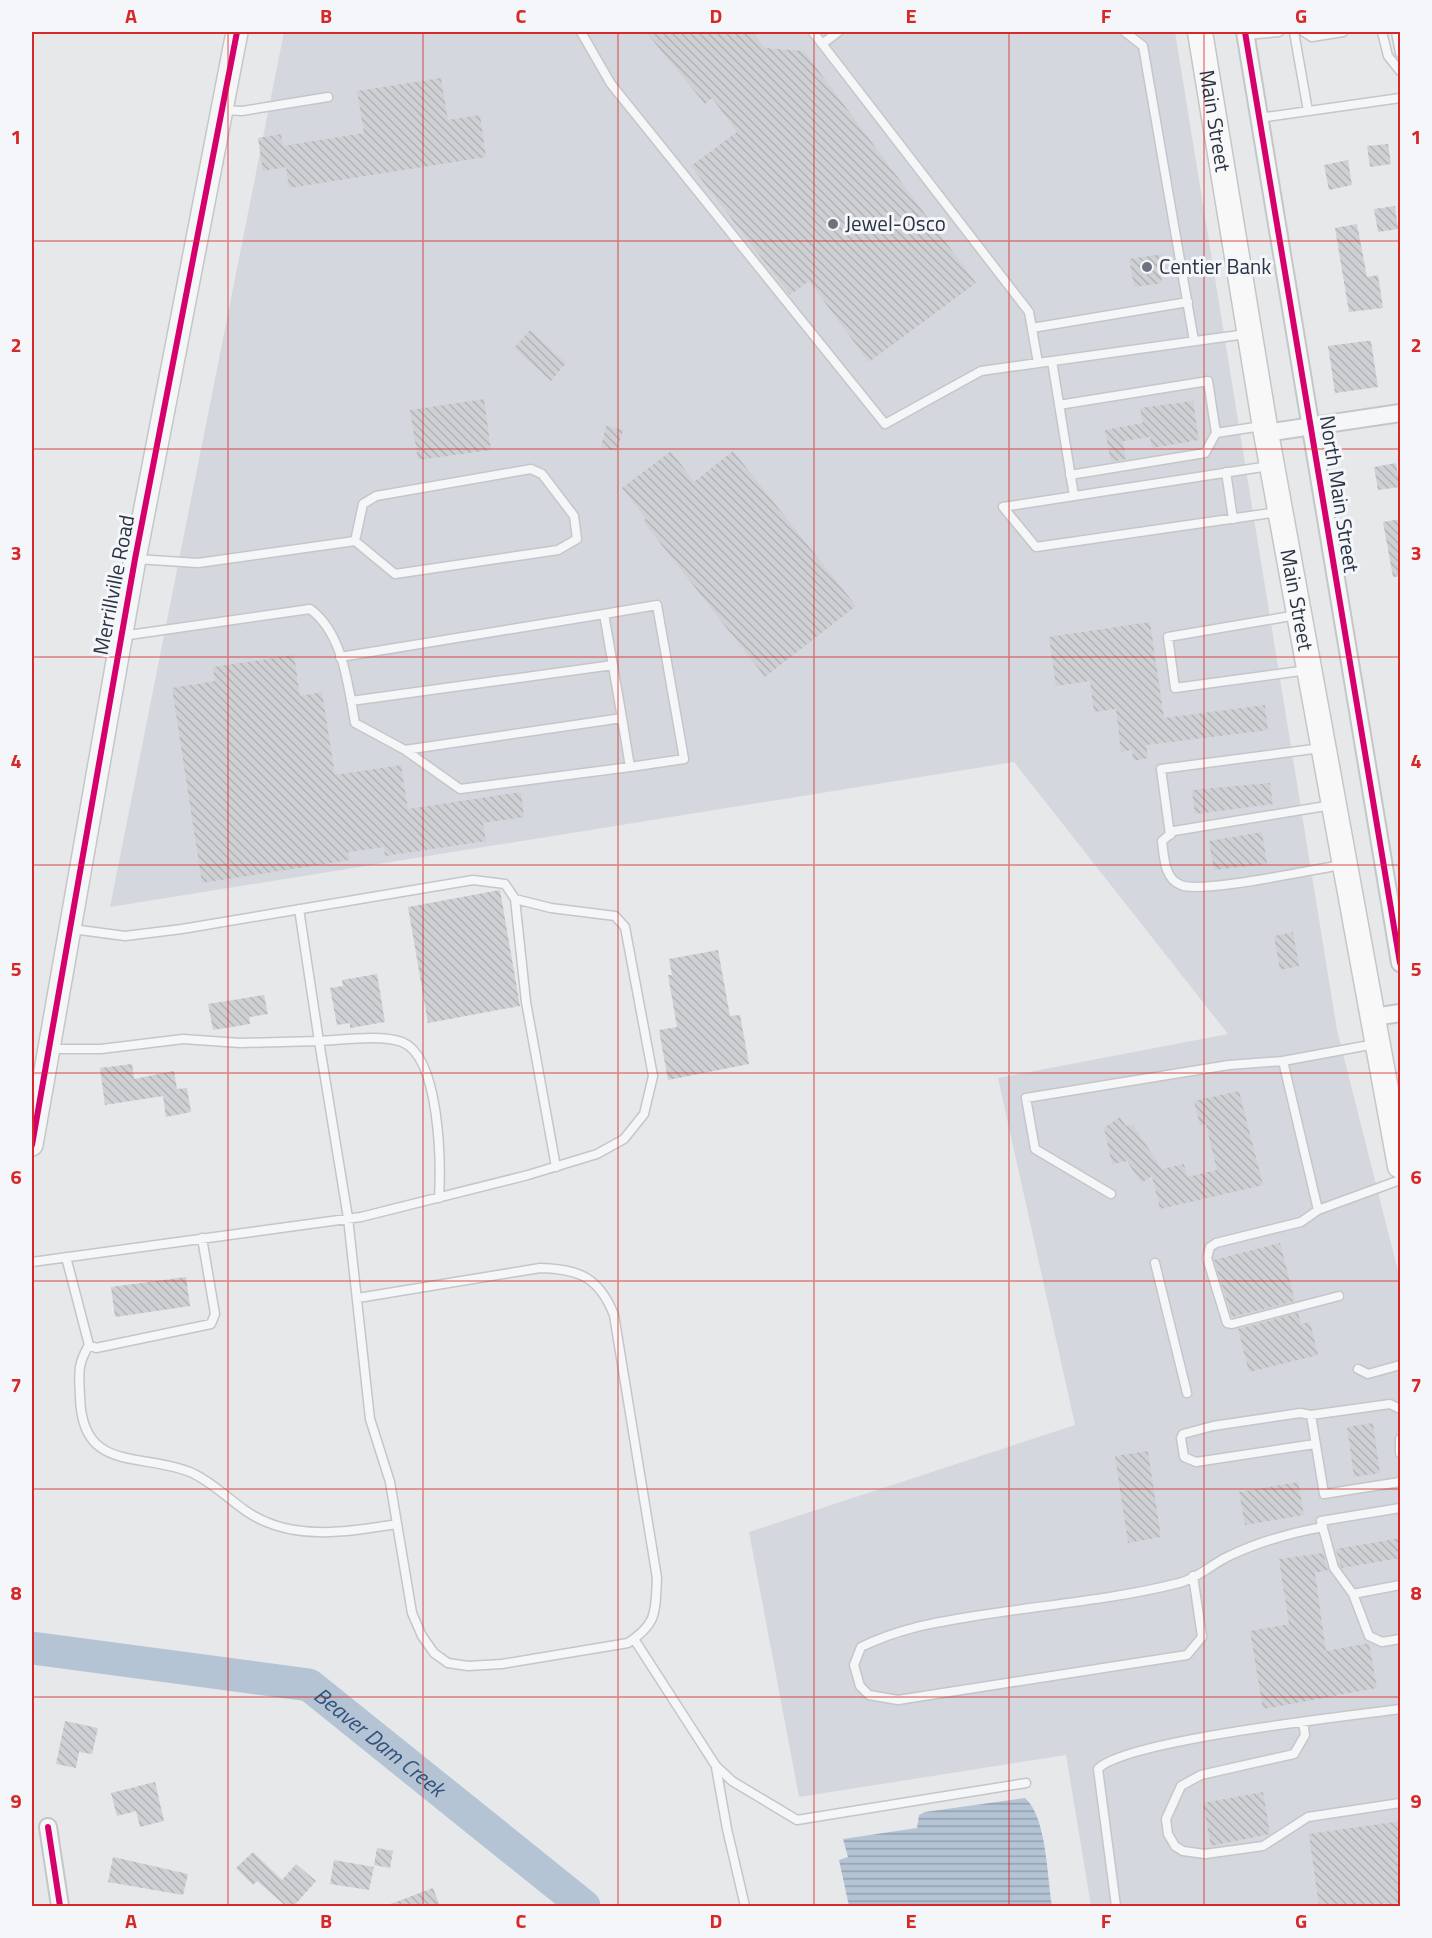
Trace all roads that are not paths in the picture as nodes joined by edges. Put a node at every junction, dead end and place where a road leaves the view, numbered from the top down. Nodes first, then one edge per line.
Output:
1 (237, 32) edge
2 (581, 32) edge
3 (813, 32) edge
4 (838, 32) edge
5 (1125, 32) edge
6 (1200, 32) edge
7 (1279, 32) edge
8 (1294, 32) edge
9 (1304, 32) edge
10 (1342, 32) edge
11 (1382, 32) edge
12 (1396, 32) edge
13 (1245, 34) edge
14 (822, 44) junction
15 (1401, 53) edge
16 (1401, 71) edge
17 (328, 97) dead end
18 (1401, 98) edge
19 (223, 110) junction
20 (1308, 111) junction
21 (1260, 118) junction
22 (1188, 302) junction
23 (1032, 328) junction
24 (1250, 333) junction
25 (1194, 341) junction
26 (1052, 361) junction
27 (1038, 363) junction
28 (1059, 405) junction
29 (1401, 413) edge
30 (1311, 426) junction
31 (1266, 429) junction
32 (1216, 433) junction
33 (1272, 465) junction
34 (1226, 472) junction
35 (1070, 475) junction
36 (1074, 496) junction
37 (1281, 512) junction
38 (1233, 519) junction
39 (355, 541) junction
40 (135, 559) junction
41 (604, 615) junction
42 (1300, 615) junction
43 (121, 636) junction
44 (340, 657) junction
45 (613, 665) junction
46 (1309, 669) junction
47 (351, 701) junction
48 (621, 718) junction
49 (1324, 748) junction
50 (405, 750) junction
51 (630, 767) junction
52 (1334, 805) junction
53 (1170, 835) junction
54 (1345, 864) junction
55 (515, 899) junction
56 (299, 909) junction
57 (68, 928) junction
58 (1401, 963) edge
59 (1401, 1013) edge
60 (1374, 1017) junction
61 (319, 1041) junction
62 (1378, 1043) junction
63 (48, 1048) junction
64 (1283, 1061) junction
65 (32, 1145) edge
66 (1401, 1166) edge
67 (556, 1167) junction
68 (1401, 1180) edge
69 (1111, 1194) dead end
70 (439, 1198) junction
71 (1318, 1210) junction
72 (348, 1218) junction
73 (202, 1238) junction
74 (66, 1257) junction
75 (32, 1262) edge
76 (1155, 1263) dead end
77 (1339, 1296) dead end
78 (358, 1298) junction
79 (89, 1345) junction
80 (1401, 1365) edge
81 (1358, 1369) dead end
82 (1187, 1393) dead end
83 (1401, 1408) edge
84 (1311, 1415) junction
85 (1401, 1439) edge
86 (1316, 1444) junction
87 (1401, 1453) edge
88 (1401, 1482) edge
89 (1401, 1509) edge
90 (397, 1524) junction
91 (1323, 1527) junction
92 (1193, 1576) junction
93 (1401, 1585) edge
94 (1353, 1594) junction
95 (634, 1639) junction
96 (1401, 1639) edge
97 (1401, 1709) edge
98 (1303, 1722) junction
99 (716, 1766) junction
100 (1026, 1783) dead end
101 (1401, 1803) edge
102 (48, 1827) dead end
103 (60, 1906) edge
104 (745, 1906) edge
105 (1116, 1906) edge

1 - 19 street, Merrillville Road
2 - 27 lane
3 - 14 lane
4 - 14 lane
5 - 22 lane
6 - 24 main road, Main Street
7 - 13 lane
8 - 20 lane
9 - 10 lane
11 - 16 lane
12 - 15 lane
13 - 21 street, North Main Street
14 - 23 lane
17 - 19 lane
18 - 20 lane
19 - 40 street, Merrillville Road
20 - 21 lane
21 - 30 street, North Main Street
22 - 23 lane
22 - 25 lane
23 - 27 lane
24 - 25 lane
24 - 31 main road, Main Street
25 - 26 lane
26 - 27 lane
26 - 28 lane
28 - 32 lane
28 - 35 lane
29 - 30 street
30 - 31 street
30 - 58 street, North Main Street
31 - 32 lane
31 - 33 main road, Main Street
32 - 35 lane
33 - 34 lane
33 - 37 main road, Main Street
34 - 36 lane
34 - 38 lane
35 - 36 lane
36 - 38 lane
37 - 38 lane
37 - 42 main road, Main Street
39 - 39 lane
39 - 40 lane
40 - 43 street, Merrillville Road
41 - 44 lane
41 - 45 lane
41 - 51 lane
42 - 46 main road, Main Street
42 - 46 lane
43 - 44 lane
43 - 57 street, Merrillville Road
44 - 47 lane
45 - 47 lane
45 - 48 lane
46 - 49 main road, Main Street
47 - 50 lane
48 - 50 lane
48 - 51 lane
49 - 52 main road, Main Street
49 - 53 lane
50 - 51 lane
52 - 53 lane
52 - 54 main road, Main Street
53 - 54 lane
54 - 60 main road, Main Street
55 - 56 lane
55 - 67 lane
55 - 67 lane
56 - 57 lane
56 - 61 lane
57 - 63 street, Merrillville Road
59 - 60 street
60 - 62 main road, Main Street
61 - 63 lane
61 - 70 lane
61 - 72 lane
62 - 64 lane
62 - 66 main road, Main Street
63 - 65 street, Merrillville Road
64 - 69 lane
64 - 71 lane
67 - 70 lane
68 - 71 lane
70 - 72 lane
71 - 77 lane
72 - 73 lane
72 - 78 lane
73 - 74 lane
73 - 79 lane
74 - 75 lane
74 - 79 lane
76 - 82 lane
78 - 90 lane
78 - 95 lane
79 - 90 lane
80 - 81 lane
83 - 84 lane
84 - 86 lane
84 - 86 lane
85 - 87 lane
86 - 88 lane
89 - 91 lane
90 - 95 lane
91 - 92 lane
91 - 94 lane
92 - 92 lane
93 - 94 lane
94 - 96 lane
95 - 99 lane
97 - 98 lane
98 - 101 lane
98 - 105 lane
99 - 100 lane
99 - 104 lane
102 - 103 street

